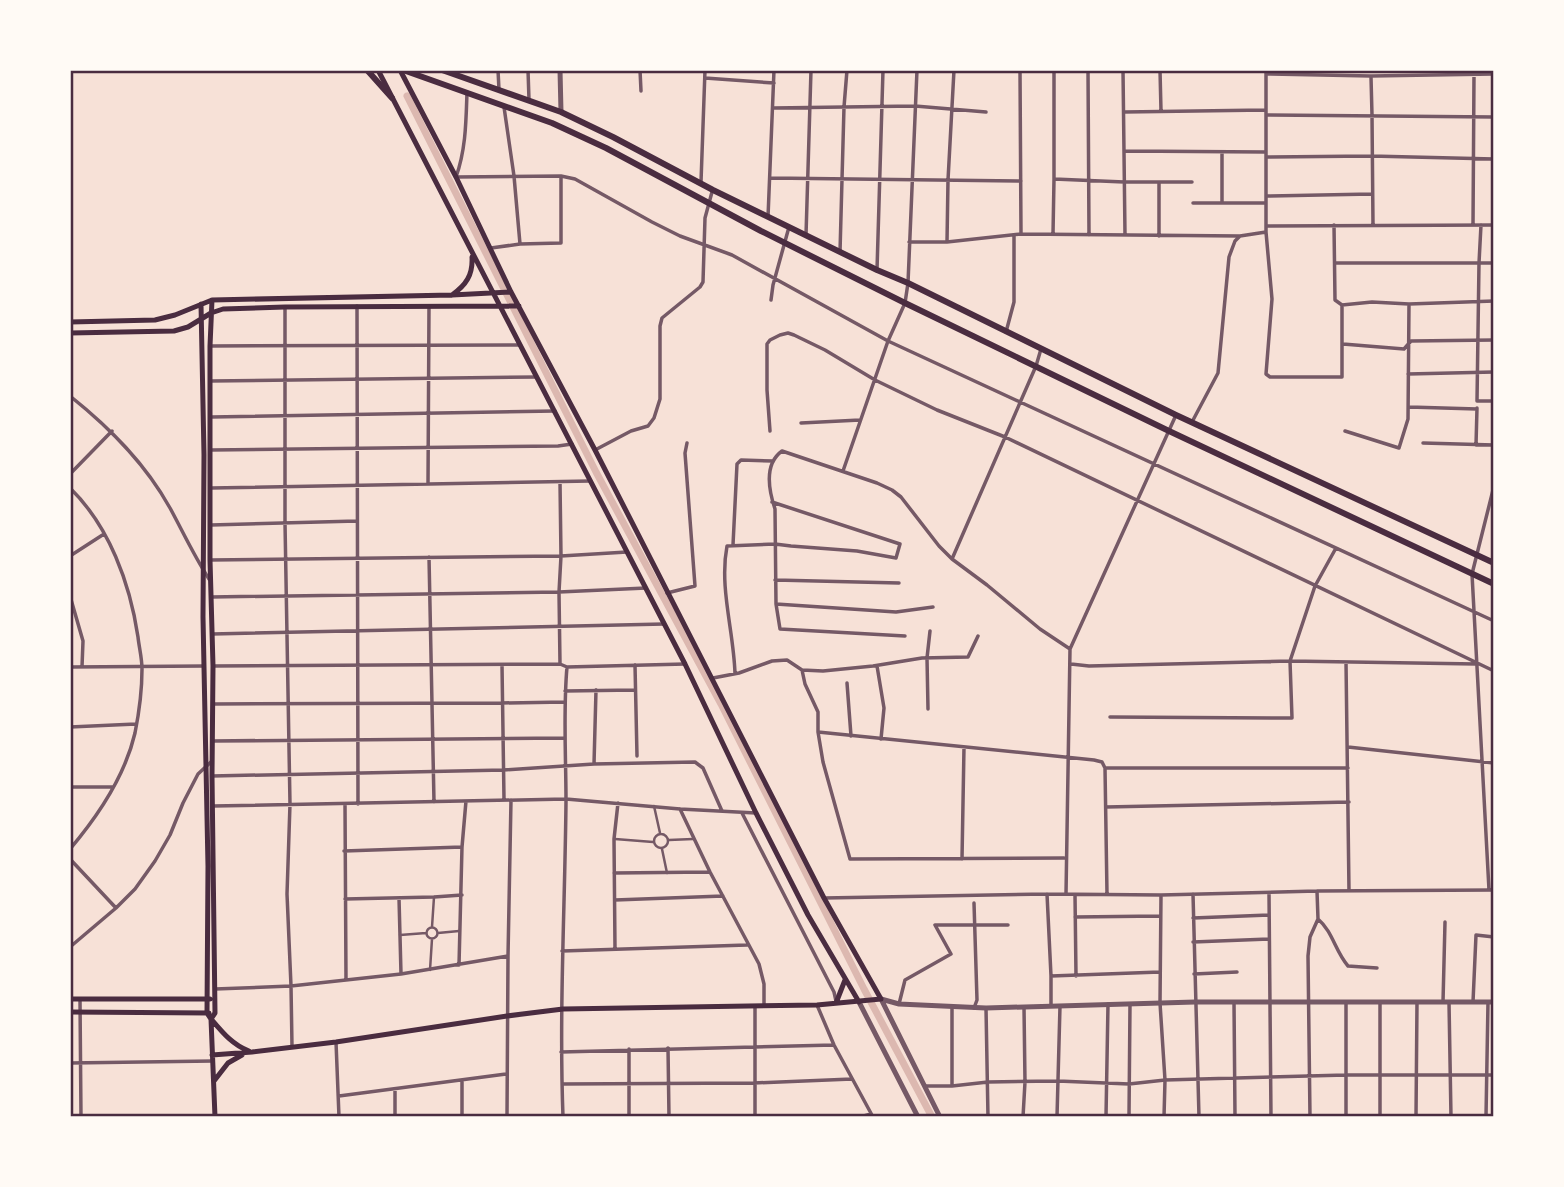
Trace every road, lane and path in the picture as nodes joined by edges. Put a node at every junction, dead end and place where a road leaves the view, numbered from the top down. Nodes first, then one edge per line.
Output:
1 (367, 70) edge
2 (378, 70) edge
3 (402, 70) edge
4 (442, 70) edge
5 (498, 70) edge
6 (528, 70) edge
7 (560, 70) edge
8 (640, 70) edge
9 (705, 70) edge
10 (774, 70) edge
11 (811, 70) edge
12 (847, 70) edge
13 (883, 70) edge
14 (917, 70) edge
15 (954, 70) edge
16 (1020, 70) edge
17 (1054, 70) edge
18 (1088, 70) edge
19 (1123, 70) edge
20 (1160, 70) edge
21 (1266, 72) edge
22 (461, 73) edge
23 (1494, 74) edge
24 (1474, 75) junction
25 (1371, 76) junction
26 (705, 78) junction
27 (774, 83) junction
28 (499, 90) junction
29 (641, 91) dead end
30 (467, 92) junction
31 (392, 98) junction
32 (529, 100) junction
33 (504, 105) junction
34 (881, 106) junction
35 (915, 106) junction
36 (809, 107) junction
37 (844, 107) junction
38 (773, 108) junction
39 (952, 110) junction
40 (1266, 110) junction
41 (1160, 111) junction
42 (986, 112) dead end
43 (1124, 112) junction
44 (561, 113) junction
45 (1373, 115) junction
46 (1267, 116) junction
47 (1474, 117) junction
48 (1494, 117) edge
49 (1124, 151) junction
50 (1222, 152) junction
51 (1266, 155) junction
52 (1371, 156) junction
53 (1474, 159) junction
54 (1494, 159) edge
55 (514, 176) junction
56 (561, 176) junction
57 (456, 177) junction
58 (770, 178) junction
59 (806, 178) junction
60 (842, 179) junction
61 (879, 179) junction
62 (911, 179) junction
63 (1054, 179) junction
64 (947, 180) junction
65 (1090, 180) junction
66 (1021, 181) junction
67 (1124, 182) junction
68 (1159, 182) junction
69 (1192, 182) dead end
70 (701, 184) junction
71 (713, 190) junction
72 (1372, 194) junction
73 (1266, 196) junction
74 (709, 203) junction
75 (1194, 203) dead end
76 (1222, 203) junction
77 (1266, 203) junction
78 (768, 217) junction
79 (1334, 225) junction
80 (1373, 225) junction
81 (1473, 225) junction
82 (1480, 225) junction
83 (1494, 225) edge
84 (789, 226) junction
85 (1266, 226) junction
86 (1266, 232) junction
87 (1014, 234) junction
88 (1021, 234) junction
89 (1053, 234) junction
90 (806, 235) junction
91 (1089, 235) junction
92 (1125, 235) junction
93 (1159, 236) junction
94 (1240, 236) junction
95 (784, 242) junction
96 (909, 242) junction
97 (947, 242) junction
98 (520, 244) junction
99 (704, 244) junction
100 (469, 247) junction
101 (489, 248) junction
102 (840, 252) junction
103 (1335, 263) junction
104 (1479, 263) junction
105 (1494, 263) edge
106 (877, 270) junction
107 (775, 279) junction
108 (908, 283) junction
109 (493, 292) junction
110 (511, 292) junction
111 (452, 295) junction
112 (212, 300) junction
113 (771, 300) dead end
114 (1494, 301) edge
115 (1479, 302) junction
116 (905, 303) junction
117 (201, 304) junction
118 (1409, 304) junction
119 (1342, 305) junction
120 (357, 306) junction
121 (429, 306) junction
122 (519, 306) junction
123 (285, 307) junction
124 (501, 307) junction
125 (211, 313) junction
126 (201, 318) junction
127 (70, 322) edge
128 (1006, 332) junction
129 (70, 333) edge
130 (1478, 340) junction
131 (1494, 340) edge
132 (888, 341) junction
133 (1343, 344) junction
134 (1408, 344) junction
135 (357, 345) junction
136 (429, 345) junction
137 (521, 345) junction
138 (210, 346) junction
139 (284, 346) junction
140 (1041, 349) junction
141 (1036, 366) junction
142 (1478, 372) junction
143 (1494, 372) edge
144 (1408, 374) junction
145 (538, 377) junction
146 (429, 379) junction
147 (284, 380) junction
148 (357, 380) junction
149 (875, 380) junction
150 (210, 381) junction
151 (70, 396) edge
152 (1020, 401) junction
153 (1477, 401) junction
154 (1494, 401) edge
155 (1408, 407) junction
156 (1477, 409) junction
157 (555, 411) junction
158 (429, 413) junction
159 (357, 414) junction
160 (1176, 415) junction
161 (285, 416) junction
162 (211, 417) junction
163 (860, 420) junction
164 (1192, 422) junction
165 (801, 423) dead end
166 (112, 431) junction
167 (771, 431) dead end
168 (1169, 431) junction
169 (1345, 431) dead end
170 (1005, 437) junction
171 (687, 443) dead end
172 (1423, 443) dead end
173 (572, 444) junction
174 (1476, 445) junction
175 (1494, 445) edge
176 (429, 447) junction
177 (357, 448) junction
178 (285, 449) junction
179 (211, 450) junction
180 (594, 450) junction
181 (773, 461) junction
182 (1154, 464) junction
183 (843, 471) junction
184 (70, 474) edge
185 (591, 481) junction
186 (560, 482) junction
187 (428, 484) junction
188 (358, 485) junction
189 (285, 486) junction
190 (1494, 486) edge
191 (70, 488) edge
192 (211, 488) junction
193 (1138, 500) junction
194 (772, 502) junction
195 (358, 521) junction
196 (285, 523) junction
197 (211, 525) junction
198 (104, 534) junction
199 (775, 544) junction
200 (733, 545) junction
201 (1335, 548) junction
202 (627, 552) junction
203 (1476, 554) junction
204 (70, 556) edge
205 (561, 556) junction
206 (429, 557) junction
207 (649, 557) junction
208 (358, 559) junction
209 (952, 559) junction
210 (210, 560) junction
211 (286, 560) junction
212 (1494, 562) edge
213 (634, 565) junction
214 (204, 571) junction
215 (1472, 574) junction
216 (211, 580) junction
217 (775, 580) junction
218 (899, 583) dead end
219 (1494, 584) edge
220 (1315, 586) junction
221 (646, 588) junction
222 (559, 592) junction
223 (429, 593) junction
224 (667, 593) junction
225 (358, 594) junction
226 (70, 596) edge
227 (286, 596) junction
228 (211, 597) junction
229 (776, 604) junction
230 (933, 607) dead end
231 (1475, 612) junction
232 (1494, 621) edge
233 (665, 625) junction
234 (560, 627) junction
235 (430, 629) junction
236 (358, 631) junction
237 (930, 631) dead end
238 (286, 633) junction
239 (212, 634) junction
240 (905, 636) dead end
241 (978, 636) dead end
242 (1070, 649) junction
243 (927, 658) junction
244 (1290, 661) junction
245 (1346, 662) junction
246 (560, 664) junction
247 (685, 664) junction
248 (1070, 664) junction
249 (1478, 664) junction
250 (431, 665) junction
251 (502, 665) junction
252 (635, 665) junction
253 (205, 666) junction
254 (213, 666) junction
255 (287, 666) junction
256 (358, 666) junction
257 (877, 666) junction
258 (70, 667) edge
259 (82, 667) junction
260 (142, 667) junction
261 (567, 667) junction
262 (802, 670) junction
263 (1494, 671) edge
264 (735, 674) junction
265 (711, 678) junction
266 (847, 683) dead end
267 (596, 690) junction
268 (635, 690) junction
269 (565, 691) junction
270 (565, 702) junction
271 (502, 703) junction
272 (212, 704) junction
273 (287, 704) junction
274 (358, 704) junction
275 (432, 704) junction
276 (928, 709) dead end
277 (1110, 717) dead end
278 (136, 724) junction
279 (70, 727) edge
280 (818, 732) junction
281 (851, 736) junction
282 (564, 738) junction
283 (503, 739) junction
284 (881, 739) junction
285 (358, 740) junction
286 (432, 740) junction
287 (212, 741) junction
288 (288, 741) junction
289 (964, 747) junction
290 (1348, 747) junction
291 (637, 756) dead end
292 (1068, 757) junction
293 (212, 761) junction
294 (1482, 761) junction
295 (1494, 763) edge
296 (593, 764) junction
297 (565, 765) junction
298 (206, 767) junction
299 (1105, 768) junction
300 (1348, 768) junction
301 (504, 770) junction
302 (433, 771) junction
303 (358, 773) junction
304 (288, 774) junction
305 (212, 775) junction
306 (70, 787) edge
307 (113, 787) junction
308 (566, 799) junction
309 (504, 800) junction
310 (511, 800) junction
311 (466, 801) junction
312 (433, 802) junction
313 (1349, 802) junction
314 (618, 803) junction
315 (290, 804) junction
316 (345, 804) junction
317 (358, 804) junction
318 (213, 806) junction
319 (654, 806) junction
320 (1106, 807) junction
321 (680, 809) junction
322 (722, 811) junction
323 (742, 813) junction
324 (756, 813) junction
325 (660, 833) junction
326 (614, 839) junction
327 (693, 839) junction
328 (669, 840) junction
329 (653, 842) junction
330 (462, 847) junction
331 (70, 849) edge
332 (662, 849) junction
333 (1494, 849) edge
334 (1486, 850) junction
335 (344, 851) junction
336 (1065, 858) junction
337 (70, 859) edge
338 (962, 859) junction
339 (710, 872) junction
340 (614, 873) junction
341 (667, 873) junction
342 (1492, 890) edge
343 (1317, 891) junction
344 (1349, 891) junction
345 (1269, 893) junction
346 (1047, 894) junction
347 (1107, 894) junction
348 (1193, 894) junction
349 (461, 895) junction
350 (1066, 895) junction
351 (1075, 895) junction
352 (1161, 895) junction
353 (723, 896) junction
354 (433, 897) junction
355 (399, 898) junction
356 (824, 898) junction
357 (345, 899) junction
358 (615, 900) junction
359 (974, 902) dead end
360 (116, 908) junction
361 (1269, 915) junction
362 (1160, 916) junction
363 (1075, 917) junction
364 (1193, 918) junction
365 (1318, 919) junction
366 (1445, 922) dead end
367 (975, 925) junction
368 (1008, 925) dead end
369 (432, 927) junction
370 (459, 931) junction
371 (426, 933) junction
372 (438, 933) junction
373 (400, 935) junction
374 (1494, 937) edge
375 (432, 939) junction
376 (1269, 939) junction
377 (1194, 942) junction
378 (747, 945) junction
379 (70, 947) edge
380 (615, 949) junction
381 (562, 951) junction
382 (508, 956) junction
383 (459, 965) junction
384 (1377, 968) dead end
385 (430, 970) junction
386 (1160, 972) junction
387 (1237, 972) dead end
388 (401, 974) junction
389 (1194, 974) junction
390 (1051, 976) junction
391 (1076, 976) junction
392 (346, 980) junction
393 (846, 980) junction
394 (292, 986) junction
395 (215, 989) junction
396 (70, 999) edge
397 (80, 999) junction
398 (207, 999) junction
399 (215, 999) junction
400 (879, 999) junction
401 (859, 1002) junction
402 (1195, 1002) junction
403 (1234, 1002) junction
404 (1270, 1002) junction
405 (1308, 1002) junction
406 (1346, 1002) junction
407 (1380, 1002) junction
408 (1416, 1002) junction
409 (1446, 1002) junction
410 (1473, 1002) junction
411 (1491, 1002) edge
412 (836, 1003) junction
413 (1160, 1003) junction
414 (899, 1004) junction
415 (1108, 1004) junction
416 (1130, 1004) junction
417 (817, 1005) junction
418 (764, 1006) junction
419 (952, 1006) junction
420 (1051, 1006) junction
421 (1060, 1006) junction
422 (755, 1007) junction
423 (1024, 1007) junction
424 (974, 1008) junction
425 (986, 1008) junction
426 (563, 1009) junction
427 (70, 1012) edge
428 (79, 1012) junction
429 (211, 1015) junction
430 (508, 1016) junction
431 (336, 1042) junction
432 (834, 1045) junction
433 (292, 1047) junction
434 (754, 1047) junction
435 (668, 1048) junction
436 (629, 1049) junction
437 (252, 1052) junction
438 (561, 1052) junction
439 (212, 1058) junction
440 (70, 1063) edge
441 (80, 1063) junction
442 (506, 1074) junction
443 (1346, 1075) junction
444 (1416, 1075) junction
445 (1450, 1075) junction
446 (1487, 1075) junction
447 (1494, 1075) edge
448 (1309, 1076) junction
449 (1380, 1076) junction
450 (1270, 1078) junction
451 (852, 1079) junction
452 (1236, 1079) junction
453 (1165, 1080) junction
454 (1197, 1080) junction
455 (214, 1081) junction
456 (462, 1081) junction
457 (988, 1082) junction
458 (1025, 1082) junction
459 (1058, 1082) junction
460 (754, 1083) junction
461 (562, 1084) junction
462 (668, 1084) junction
463 (1107, 1084) junction
464 (1129, 1084) junction
465 (630, 1085) junction
466 (923, 1086) junction
467 (952, 1086) junction
468 (395, 1089) junction
469 (339, 1097) junction
470 (872, 1116) edge
471 (81, 1117) edge
472 (215, 1117) edge
473 (339, 1117) edge
474 (396, 1117) edge
475 (462, 1117) edge
476 (507, 1117) edge
477 (563, 1117) edge
478 (629, 1117) edge
479 (669, 1117) edge
480 (755, 1117) edge
481 (844, 1117) edge
482 (860, 1117) edge
483 (918, 1117) edge
484 (940, 1117) edge
485 (988, 1117) edge
486 (1023, 1117) edge
487 (1057, 1117) edge
488 (1106, 1117) edge
489 (1129, 1117) edge
490 (1164, 1117) edge
491 (1199, 1117) edge
492 (1235, 1117) edge
493 (1271, 1117) edge
494 (1310, 1117) edge
495 (1346, 1117) edge
496 (1380, 1117) edge
497 (1416, 1117) edge
498 (1451, 1117) edge
499 (1486, 1117) edge

1 - 31 main road
2 - 31 main road
3 - 30 main road
3 - 57 main road
4 - 22 main road
5 - 28 street
6 - 32 street
7 - 44 street
8 - 29 street
9 - 26 street
10 - 27 street
11 - 36 street
12 - 37 street
13 - 34 street
14 - 35 street
15 - 39 street
16 - 66 street
17 - 63 street
18 - 65 street
19 - 43 street
20 - 41 street
21 - 25 street
21 - 40 street
22 - 28 main road
23 - 24 street
24 - 25 street
24 - 47 street
25 - 45 street
26 - 27 street
26 - 70 street
27 - 38 street
28 - 32 main road
30 - 33 main road
30 - 57 street
31 - 100 main road
32 - 44 main road
33 - 55 street
33 - 74 main road
34 - 35 street
34 - 37 street
34 - 61 street
35 - 39 street
35 - 62 street
36 - 37 street
36 - 38 street
36 - 59 street
37 - 60 street
38 - 58 street
39 - 42 street
39 - 64 street
40 - 41 street
40 - 46 street
41 - 43 street
43 - 49 street
44 - 70 main road
45 - 46 street
45 - 47 street
45 - 52 street
46 - 51 street
47 - 48 street
47 - 53 street
49 - 50 street
49 - 67 street
50 - 51 street
50 - 76 street
51 - 52 street
51 - 73 street
52 - 53 street
52 - 72 street
53 - 54 street
53 - 81 street
55 - 56 street
55 - 57 street
55 - 98 street
56 - 98 street
56 - 99 street
57 - 101 main road
58 - 59 street
58 - 78 street
59 - 60 street
59 - 90 street
60 - 61 street
60 - 102 street
61 - 62 street
61 - 106 street
62 - 64 street
62 - 96 street
63 - 65 street
63 - 89 street
64 - 66 street
64 - 97 street
65 - 67 street
65 - 91 street
66 - 88 street
67 - 68 street
67 - 92 street
68 - 69 street
68 - 93 street
70 - 71 main road
71 - 74 street
71 - 78 main road
72 - 73 street
72 - 80 street
73 - 77 street
74 - 95 main road
74 - 99 street
75 - 76 street
76 - 77 street
77 - 85 street
78 - 84 main road
79 - 80 street
79 - 85 street
79 - 103 street
80 - 81 street
81 - 82 street
82 - 83 street
82 - 104 street
84 - 90 main road
84 - 95 street
85 - 86 street
86 - 94 street
86 - 133 street
87 - 88 street
87 - 97 street
87 - 128 street
88 - 89 street
89 - 91 street
90 - 102 main road
91 - 92 street
92 - 93 street
93 - 94 street
94 - 164 street
95 - 107 street
95 - 116 main road
96 - 97 street
96 - 108 street
98 - 101 street
99 - 107 street
99 - 180 street
100 - 109 main road
100 - 111 main road
101 - 110 main road
102 - 106 main road
103 - 104 street
103 - 119 street
104 - 105 street
104 - 115 street
106 - 108 main road
107 - 113 street
107 - 132 street
108 - 116 street
108 - 128 main road
109 - 110 main road
109 - 111 main road
109 - 124 main road
110 - 122 main road
111 - 112 main road
112 - 117 main road
112 - 125 main road
114 - 115 street
115 - 118 street
115 - 130 street
116 - 132 street
116 - 141 main road
117 - 126 main road
117 - 127 main road
118 - 119 street
118 - 134 street
119 - 133 street
120 - 121 main road
120 - 123 main road
120 - 135 street
121 - 124 main road
121 - 136 street
122 - 124 main road
122 - 180 main road
123 - 125 main road
123 - 139 street
124 - 137 main road
125 - 126 main road
125 - 138 main road
126 - 129 main road
126 - 214 main road
128 - 140 main road
130 - 131 street
130 - 134 street
130 - 142 street
132 - 149 street
132 - 152 street
133 - 134 street
134 - 144 street
135 - 136 street
135 - 139 street
135 - 148 street
136 - 137 street
136 - 146 street
137 - 145 main road
138 - 139 street
138 - 150 main road
139 - 147 street
140 - 141 street
140 - 160 main road
141 - 152 street
141 - 168 main road
142 - 143 street
142 - 144 street
142 - 153 street
144 - 155 street
145 - 146 street
145 - 157 main road
146 - 148 street
146 - 158 street
147 - 148 street
147 - 150 street
147 - 161 street
148 - 159 street
149 - 163 street
149 - 167 street
149 - 170 street
150 - 162 main road
151 - 166 street
152 - 170 street
152 - 182 street
153 - 154 street
153 - 156 street
155 - 156 street
155 - 169 street
156 - 174 street
157 - 158 street
157 - 173 main road
158 - 159 street
158 - 176 street
159 - 161 street
159 - 177 street
160 - 164 main road
160 - 168 street
161 - 162 street
161 - 178 street
162 - 179 main road
163 - 165 street
163 - 183 street
164 - 203 main road
166 - 184 street
166 - 214 street
168 - 182 street
168 - 215 main road
170 - 193 street
170 - 209 street
171 - 224 street
172 - 174 street
173 - 176 street
173 - 185 main road
174 - 175 street
176 - 177 street
176 - 187 street
177 - 178 street
177 - 188 street
178 - 179 street
178 - 189 street
179 - 192 main road
180 - 207 main road
181 - 183 street
181 - 194 street
181 - 200 street
182 - 193 street
182 - 201 street
183 - 209 street
185 - 186 street
185 - 202 main road
186 - 187 street
186 - 205 street
187 - 188 street
188 - 189 street
188 - 195 street
189 - 192 street
189 - 196 street
190 - 203 street
191 - 198 street
192 - 197 main road
193 - 220 street
193 - 242 street
194 - 199 street
194 - 199 street
195 - 196 street
195 - 208 street
196 - 197 street
196 - 211 street
197 - 210 main road
198 - 204 street
198 - 260 street
199 - 200 street
199 - 217 street
200 - 264 street
201 - 220 street
201 - 231 street
202 - 205 street
202 - 213 main road
203 - 212 main road
203 - 215 street
205 - 206 street
205 - 222 street
206 - 208 street
206 - 223 street
207 - 213 main road
207 - 224 main road
208 - 211 street
208 - 225 street
209 - 242 street
210 - 211 street
210 - 216 main road
211 - 227 street
213 - 221 main road
214 - 216 street
214 - 253 main road
215 - 219 main road
215 - 231 street
216 - 228 main road
217 - 218 street
217 - 229 street
220 - 244 street
220 - 249 street
221 - 222 street
221 - 233 main road
222 - 223 street
222 - 234 street
223 - 225 street
223 - 235 street
224 - 265 main road
225 - 227 street
225 - 236 street
226 - 259 street
227 - 228 street
227 - 238 street
228 - 239 main road
229 - 230 street
229 - 240 street
231 - 232 street
231 - 249 street
233 - 234 street
233 - 247 main road
234 - 235 street
234 - 246 street
235 - 236 street
235 - 250 street
236 - 238 street
236 - 256 street
237 - 243 street
238 - 239 street
238 - 255 street
239 - 254 main road
241 - 243 street
242 - 248 street
243 - 257 street
243 - 276 street
244 - 245 street
244 - 248 street
244 - 277 street
245 - 249 street
245 - 290 street
246 - 251 street
246 - 261 street
247 - 252 street
247 - 324 main road
248 - 292 street
249 - 263 street
249 - 294 street
250 - 251 street
250 - 256 street
250 - 275 street
251 - 271 street
252 - 261 street
252 - 268 street
253 - 260 street
253 - 298 main road
254 - 255 street
254 - 272 main road
255 - 256 street
255 - 273 street
256 - 274 street
257 - 262 street
257 - 284 street
258 - 259 street
259 - 260 street
260 - 278 street
261 - 269 street
262 - 264 street
262 - 280 street
264 - 265 street
265 - 356 main road
266 - 281 street
267 - 268 street
267 - 269 street
267 - 296 street
268 - 291 street
269 - 270 street
270 - 271 street
270 - 282 street
271 - 275 street
271 - 283 street
272 - 273 street
272 - 287 main road
273 - 274 street
273 - 288 street
274 - 275 street
274 - 285 street
275 - 286 street
278 - 279 street
278 - 307 street
280 - 281 street
280 - 338 street
281 - 284 street
282 - 283 street
282 - 297 street
283 - 286 street
283 - 301 street
284 - 289 street
285 - 286 street
285 - 288 street
285 - 303 street
286 - 302 street
287 - 288 street
287 - 293 main road
288 - 304 street
289 - 292 street
289 - 338 street
290 - 294 street
290 - 300 street
292 - 299 street
292 - 336 street
293 - 298 street
293 - 305 main road
294 - 295 street
294 - 334 street
296 - 297 street
296 - 322 street
297 - 301 street
297 - 308 street
298 - 360 street
298 - 398 main road
299 - 300 street
299 - 320 street
300 - 313 street
301 - 302 street
301 - 309 street
302 - 303 street
302 - 312 street
303 - 304 street
303 - 317 street
304 - 305 street
304 - 315 street
305 - 318 main road
306 - 307 street
307 - 331 street
308 - 310 street
308 - 314 street
308 - 381 street
309 - 310 street
309 - 311 street
310 - 382 street
311 - 312 street
311 - 330 street
312 - 317 street
313 - 320 street
313 - 344 street
314 - 319 street
314 - 326 street
315 - 316 street
315 - 318 street
315 - 394 street
316 - 317 street
316 - 335 street
318 - 395 main road
319 - 321 street
319 - 325 street
320 - 347 street
321 - 322 street
321 - 327 street
322 - 323 street
323 - 324 street
323 - 412 street
324 - 393 main road
325 - 328 street
325 - 329 street
326 - 329 street
326 - 340 street
327 - 328 street
327 - 339 street
328 - 332 street
329 - 332 street
330 - 335 street
330 - 349 street
332 - 341 street
333 - 334 street
334 - 342 street
335 - 357 street
336 - 338 street
336 - 350 street
337 - 360 street
339 - 341 street
339 - 353 street
340 - 341 street
340 - 358 street
342 - 344 street
343 - 344 street
343 - 345 street
343 - 365 street
345 - 348 street
345 - 361 street
346 - 350 street
346 - 356 street
346 - 390 street
347 - 351 street
347 - 352 street
348 - 352 street
348 - 364 street
349 - 354 street
349 - 370 street
350 - 351 street
351 - 363 street
352 - 362 street
353 - 358 street
353 - 378 street
354 - 355 street
354 - 369 street
355 - 357 street
355 - 373 street
356 - 400 main road
357 - 392 street
358 - 380 street
359 - 367 street
360 - 379 street
361 - 364 street
361 - 376 street
362 - 363 street
362 - 386 street
363 - 391 street
364 - 377 street
365 - 384 street
365 - 405 street
366 - 409 street
367 - 368 street
367 - 414 street
367 - 424 street
369 - 371 street
369 - 372 street
370 - 372 street
370 - 383 street
371 - 373 street
371 - 375 street
372 - 375 street
373 - 388 street
374 - 410 street
375 - 385 street
376 - 377 street
376 - 404 street
377 - 389 street
378 - 380 street
378 - 418 street
380 - 381 street
381 - 426 street
382 - 383 street
382 - 430 street
383 - 385 street
385 - 388 street
386 - 391 street
386 - 413 street
387 - 389 street
388 - 392 street
389 - 402 street
390 - 391 street
390 - 420 street
392 - 394 street
393 - 401 main road
393 - 412 main road
394 - 395 street
394 - 433 street
395 - 399 main road
396 - 397 main road
397 - 398 main road
397 - 428 street
398 - 399 main road
398 - 429 main road
399 - 429 main road
400 - 401 main road
400 - 414 street
400 - 466 street
401 - 412 main road
401 - 483 street
402 - 403 street
402 - 413 street
402 - 454 street
403 - 404 street
403 - 452 street
404 - 405 street
404 - 450 street
405 - 406 street
405 - 448 street
406 - 407 street
406 - 443 street
407 - 408 street
407 - 449 street
408 - 409 street
408 - 444 street
409 - 410 street
409 - 445 street
410 - 411 street
411 - 446 street
412 - 417 main road
413 - 416 street
413 - 453 street
414 - 419 street
415 - 416 street
415 - 421 street
415 - 463 street
416 - 464 street
417 - 418 main road
417 - 432 street
418 - 422 main road
419 - 424 street
419 - 467 street
420 - 421 street
420 - 423 street
421 - 459 street
422 - 426 main road
422 - 434 street
423 - 425 street
423 - 458 street
424 - 425 street
425 - 457 street
426 - 430 main road
426 - 438 street
427 - 428 main road
428 - 429 main road
428 - 441 street
429 - 437 main road
429 - 439 main road
430 - 431 main road
430 - 442 street
431 - 433 main road
431 - 469 street
432 - 434 street
432 - 451 street
433 - 437 main road
434 - 435 street
434 - 460 street
435 - 436 street
435 - 462 street
436 - 438 street
436 - 465 street
437 - 439 main road
437 - 455 main road
438 - 461 street
439 - 441 street
439 - 455 main road
440 - 441 street
441 - 471 street
442 - 456 street
442 - 476 street
443 - 448 street
443 - 449 street
443 - 495 street
444 - 445 street
444 - 449 street
444 - 497 street
445 - 446 street
445 - 498 street
446 - 447 street
446 - 499 street
448 - 450 street
448 - 494 street
449 - 496 street
450 - 452 street
450 - 493 street
451 - 460 street
451 - 470 street
452 - 454 street
452 - 492 street
453 - 454 street
453 - 464 street
453 - 490 street
454 - 491 street
455 - 472 main road
456 - 468 street
456 - 475 street
457 - 458 street
457 - 467 street
457 - 485 street
458 - 459 street
458 - 486 street
459 - 463 street
459 - 487 street
460 - 462 street
460 - 480 street
461 - 465 street
461 - 477 street
462 - 465 street
462 - 479 street
463 - 464 street
463 - 488 street
464 - 489 street
465 - 478 street
466 - 467 street
466 - 484 street
468 - 469 street
468 - 474 street
469 - 473 street
470 - 482 street
481 - 482 street

